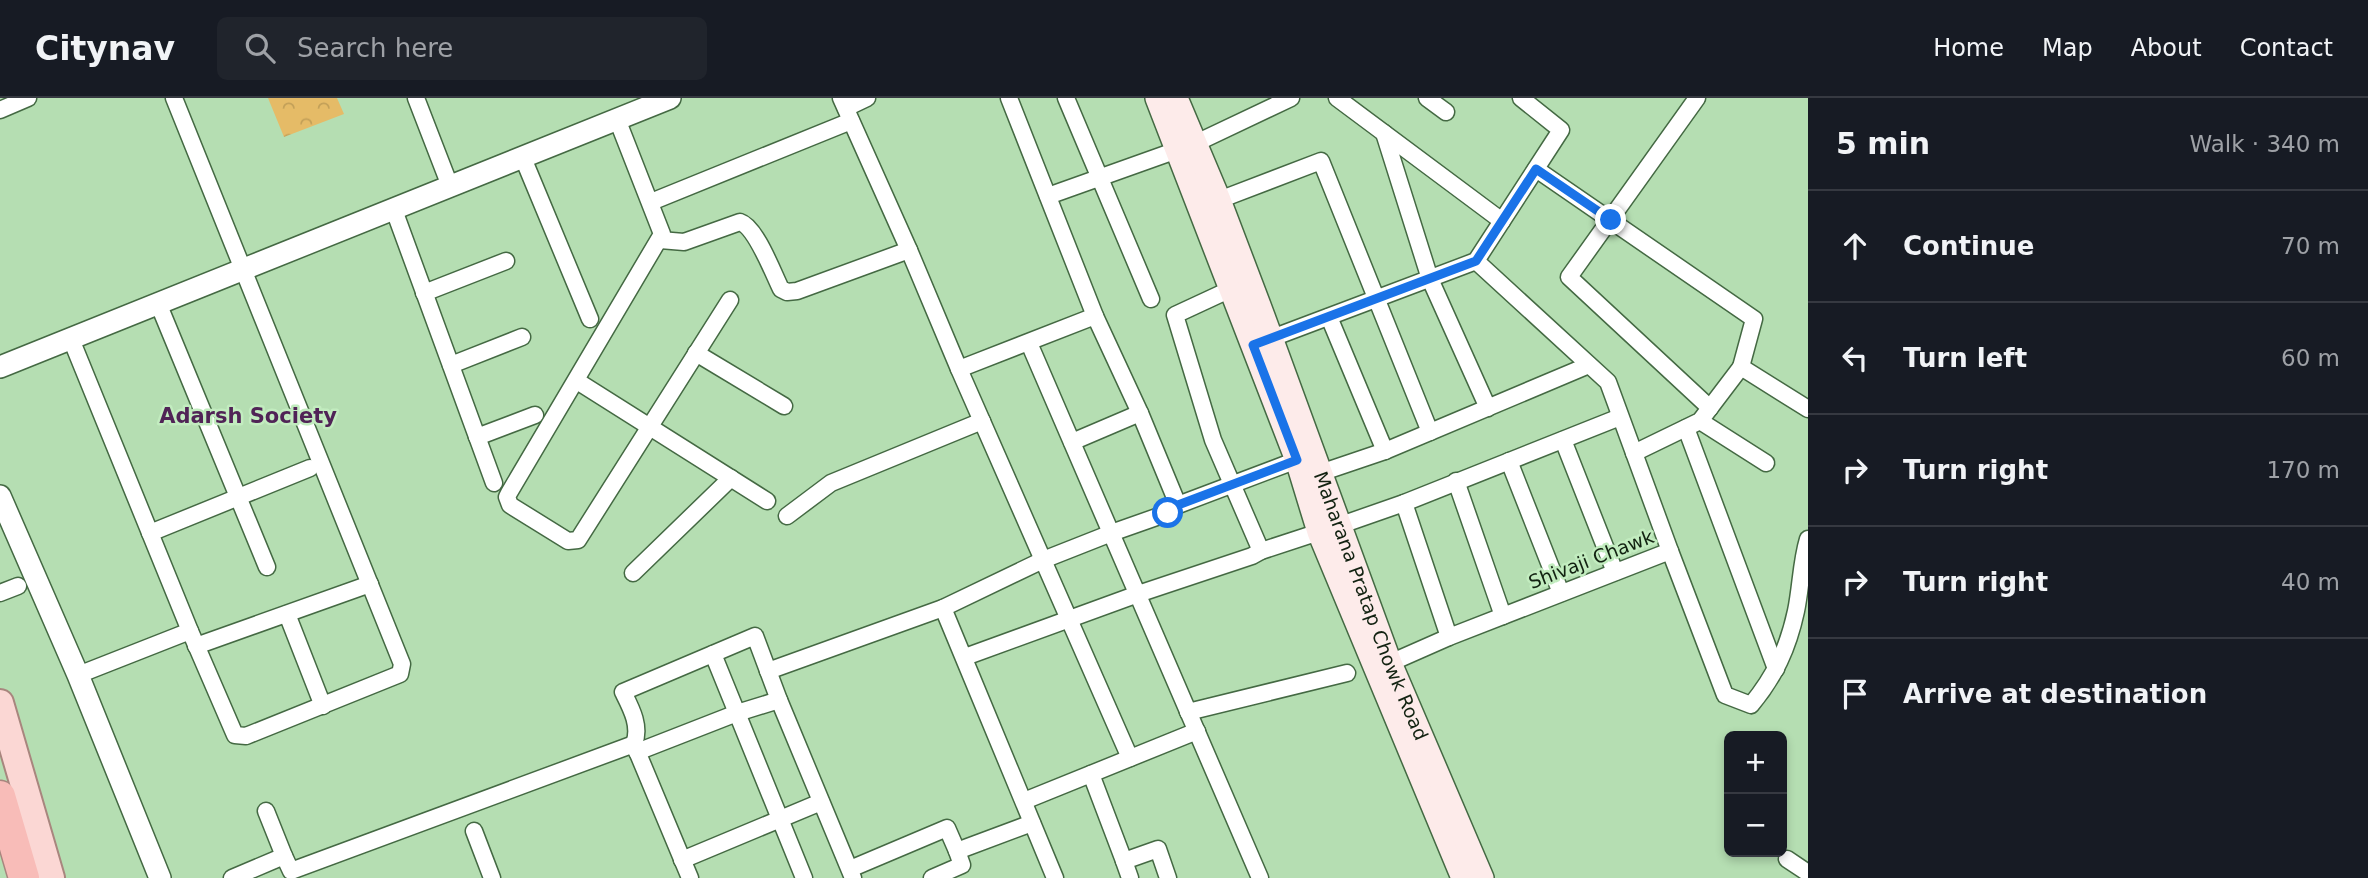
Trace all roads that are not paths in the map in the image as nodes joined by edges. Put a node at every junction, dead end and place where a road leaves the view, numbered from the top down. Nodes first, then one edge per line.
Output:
1 (28, 98) edge
2 (174, 98) edge
3 (416, 98) edge
4 (867, 98) edge
5 (1009, 98) edge
6 (1066, 98) edge
7 (1157, 98) edge
8 (1176, 98) edge
9 (1291, 98) edge
10 (1337, 98) edge
11 (1427, 98) edge
12 (1521, 98) edge
13 (1697, 98) edge
14 (664, 99) edge
15 (846, 109) edge
16 (0, 110) edge
17 (1446, 112) dead end
18 (617, 119) junction
19 (1384, 132) junction
20 (1186, 147) junction
21 (523, 158) junction
22 (1536, 169) junction
23 (1099, 177) junction
24 (450, 186) junction
25 (1048, 196) junction
26 (1219, 200) junction
27 (651, 202) junction
28 (394, 210) junction
29 (1611, 220) junction
30 (1502, 221) junction
31 (660, 240) junction
32 (909, 250) junction
33 (506, 261) dead end
34 (1476, 261) junction
35 (243, 270) junction
36 (1430, 279) junction
37 (1231, 289) junction
38 (424, 293) junction
39 (1151, 299) dead end
40 (1376, 299) junction
41 (730, 300) dead end
42 (158, 303) junction
43 (1095, 316) junction
44 (1329, 317) junction
45 (590, 319) dead end
46 (522, 337) dead end
47 (71, 339) junction
48 (1262, 342) junction
49 (1030, 343) junction
50 (696, 353) junction
51 (451, 365) junction
52 (1589, 365) junction
53 (0, 367) edge
54 (1741, 367) junction
55 (959, 369) junction
56 (577, 381) junction
57 (784, 406) dead end
58 (1488, 408) junction
59 (1808, 409) edge
60 (1140, 413) junction
61 (535, 415) dead end
62 (1620, 417) junction
63 (1699, 419) junction
64 (982, 421) junction
65 (650, 427) junction
66 (1430, 432) junction
67 (477, 437) junction
68 (1563, 440) junction
69 (1072, 442) junction
70 (1385, 451) junction
71 (1634, 453) junction
72 (1297, 460) junction
73 (1509, 461) junction
74 (1766, 463) dead end
75 (310, 468) dead end
76 (1320, 473) junction
77 (731, 478) junction
78 (1455, 481) junction
79 (494, 483) dead end
80 (1234, 484) junction
81 (0, 496) edge
82 (238, 497) junction
83 (767, 501) dead end
84 (1404, 503) junction
85 (1178, 505) junction
86 (787, 516) dead end
87 (1330, 528) junction
88 (150, 533) junction
89 (1111, 534) junction
90 (1807, 540) edge
91 (1261, 551) junction
92 (1670, 551) junction
93 (1043, 561) junction
94 (267, 567) dead end
95 (1615, 572) junction
96 (633, 573) dead end
97 (370, 584) junction
98 (18, 586) dead end
99 (0, 593) edge
100 (1561, 593) junction
101 (1138, 594) junction
102 (943, 608) junction
103 (287, 614) junction
104 (1503, 616) junction
105 (1069, 619) junction
106 (1450, 637) junction
107 (193, 638) junction
108 (713, 654) junction
109 (965, 657) junction
110 (1390, 663) junction
111 (1776, 669) junction
112 (768, 671) junction
113 (1348, 673) dead end
114 (78, 675) junction
115 (779, 700) junction
116 (0, 703) edge
117 (323, 706) junction
118 (1188, 712) junction
119 (737, 713) junction
120 (1197, 731) junction
121 (635, 748) junction
122 (1130, 758) junction
123 (1091, 774) junction
124 (0, 796) edge
125 (1024, 801) junction
126 (821, 802) junction
127 (266, 811) dead end
128 (780, 817) junction
129 (1032, 823) junction
130 (474, 831) dead end
131 (957, 851) junction
132 (1787, 859) dead end
133 (682, 860) junction
134 (1124, 861) junction
135 (290, 868) edge
136 (1808, 873) edge
137 (852, 876) edge
138 (1474, 877) edge
139 (24, 878) edge
140 (51, 878) edge
141 (160, 878) edge
142 (232, 878) edge
143 (492, 878) edge
144 (690, 878) edge
145 (804, 878) edge
146 (932, 878) edge
147 (1055, 878) edge
148 (1130, 878) edge
149 (1168, 878) edge
150 (1260, 878) edge

1 - 16 street
2 - 35 street
3 - 24 street
4 - 15 street
5 - 25 street
6 - 23 street
7 - 20 main road, Maharana Pratap Chowk Road
8 - 20 main road, Maharana Pratap Chowk Road
9 - 20 street
10 - 19 street
11 - 17 street
12 - 22 street
13 - 29 street
14 - 18 street
15 - 27 street
15 - 32 street
18 - 21 street
18 - 27 street
19 - 30 street
19 - 36 street
20 - 23 street
20 - 26 main road, Maharana Pratap Chowk Road
20 - 37 main road, Maharana Pratap Chowk Road
21 - 24 street
21 - 45 street
22 - 29 street
22 - 30 street
23 - 25 street
23 - 39 street
24 - 28 street
25 - 43 street
26 - 40 street
26 - 48 main road, Maharana Pratap Chowk Road
27 - 31 street
28 - 35 street
28 - 38 street
29 - 54 street
29 - 63 street
30 - 34 street
31 - 32 street
31 - 56 street
32 - 55 street
33 - 38 street
34 - 36 street
34 - 52 street
35 - 42 street
35 - 97 street
36 - 40 street
36 - 58 street
37 - 48 main road, Maharana Pratap Chowk Road
37 - 80 street
38 - 51 street
40 - 44 street
40 - 66 street
41 - 50 street
42 - 47 street
42 - 82 street
43 - 49 street
43 - 60 street
44 - 48 street
44 - 70 street
46 - 51 street
47 - 53 street
47 - 88 street
48 - 72 main road, Maharana Pratap Chowk Road
48 - 76 main road, Maharana Pratap Chowk Road
49 - 55 street
49 - 69 street
50 - 57 street
50 - 65 street
51 - 67 street
52 - 58 street
52 - 62 street
54 - 59 street
54 - 63 street
55 - 64 street
56 - 65 street
56 - 65 street
58 - 66 street
60 - 69 street
60 - 85 street
61 - 67 street
62 - 68 street
62 - 71 street
63 - 71 street
63 - 74 street
63 - 111 street
64 - 86 street
64 - 93 street
65 - 77 street
66 - 70 street
67 - 79 street
68 - 73 street
68 - 95 street
69 - 89 street
70 - 76 street
71 - 92 street
72 - 80 street
72 - 87 main road, Maharana Pratap Chowk Road
73 - 78 street
73 - 100 street
75 - 82 street
76 - 87 main road, Maharana Pratap Chowk Road
77 - 83 street
77 - 96 street
78 - 84 street
78 - 104 street
80 - 85 street
80 - 91 street
81 - 114 street
82 - 88 street
82 - 94 street
84 - 87 street
84 - 106 street
85 - 89 street
87 - 91 street
87 - 110 main road, Maharana Pratap Chowk Road
87 - 138 main road, Maharana Pratap Chowk Road
88 - 107 street
89 - 93 street
89 - 101 street
90 - 111 street, Shivaji Chawk
91 - 101 street
92 - 95 street, Shivaji Chawk
92 - 111 street, Shivaji Chawk
93 - 102 street
93 - 105 street
95 - 100 street, Shivaji Chawk
97 - 103 street
97 - 117 street
98 - 99 street
100 - 104 street, Shivaji Chawk
101 - 105 street
101 - 118 street
102 - 109 street
102 - 112 street
103 - 107 street
103 - 117 street
104 - 106 street, Shivaji Chawk
105 - 109 street
105 - 122 street
106 - 110 street, Shivaji Chawk
107 - 114 street
107 - 117 street
108 - 112 street
108 - 119 street
108 - 121 street
109 - 125 street
110 - 138 main road, Maharana Pratap Chowk Road
112 - 115 street
113 - 118 street
114 - 141 street
115 - 119 street
115 - 126 street
116 - 140 main road
118 - 120 street
119 - 121 street
119 - 128 street
120 - 122 street
120 - 150 street
121 - 133 street
121 - 135 street
122 - 123 street
123 - 125 street
123 - 134 street
124 - 139 highway
125 - 129 street
126 - 128 street
126 - 137 street
127 - 135 street
128 - 133 street
128 - 145 street
129 - 131 street
129 - 147 street
130 - 143 street
131 - 137 street
131 - 146 street
132 - 136 street
133 - 144 street
134 - 148 street
134 - 149 street
135 - 142 street

